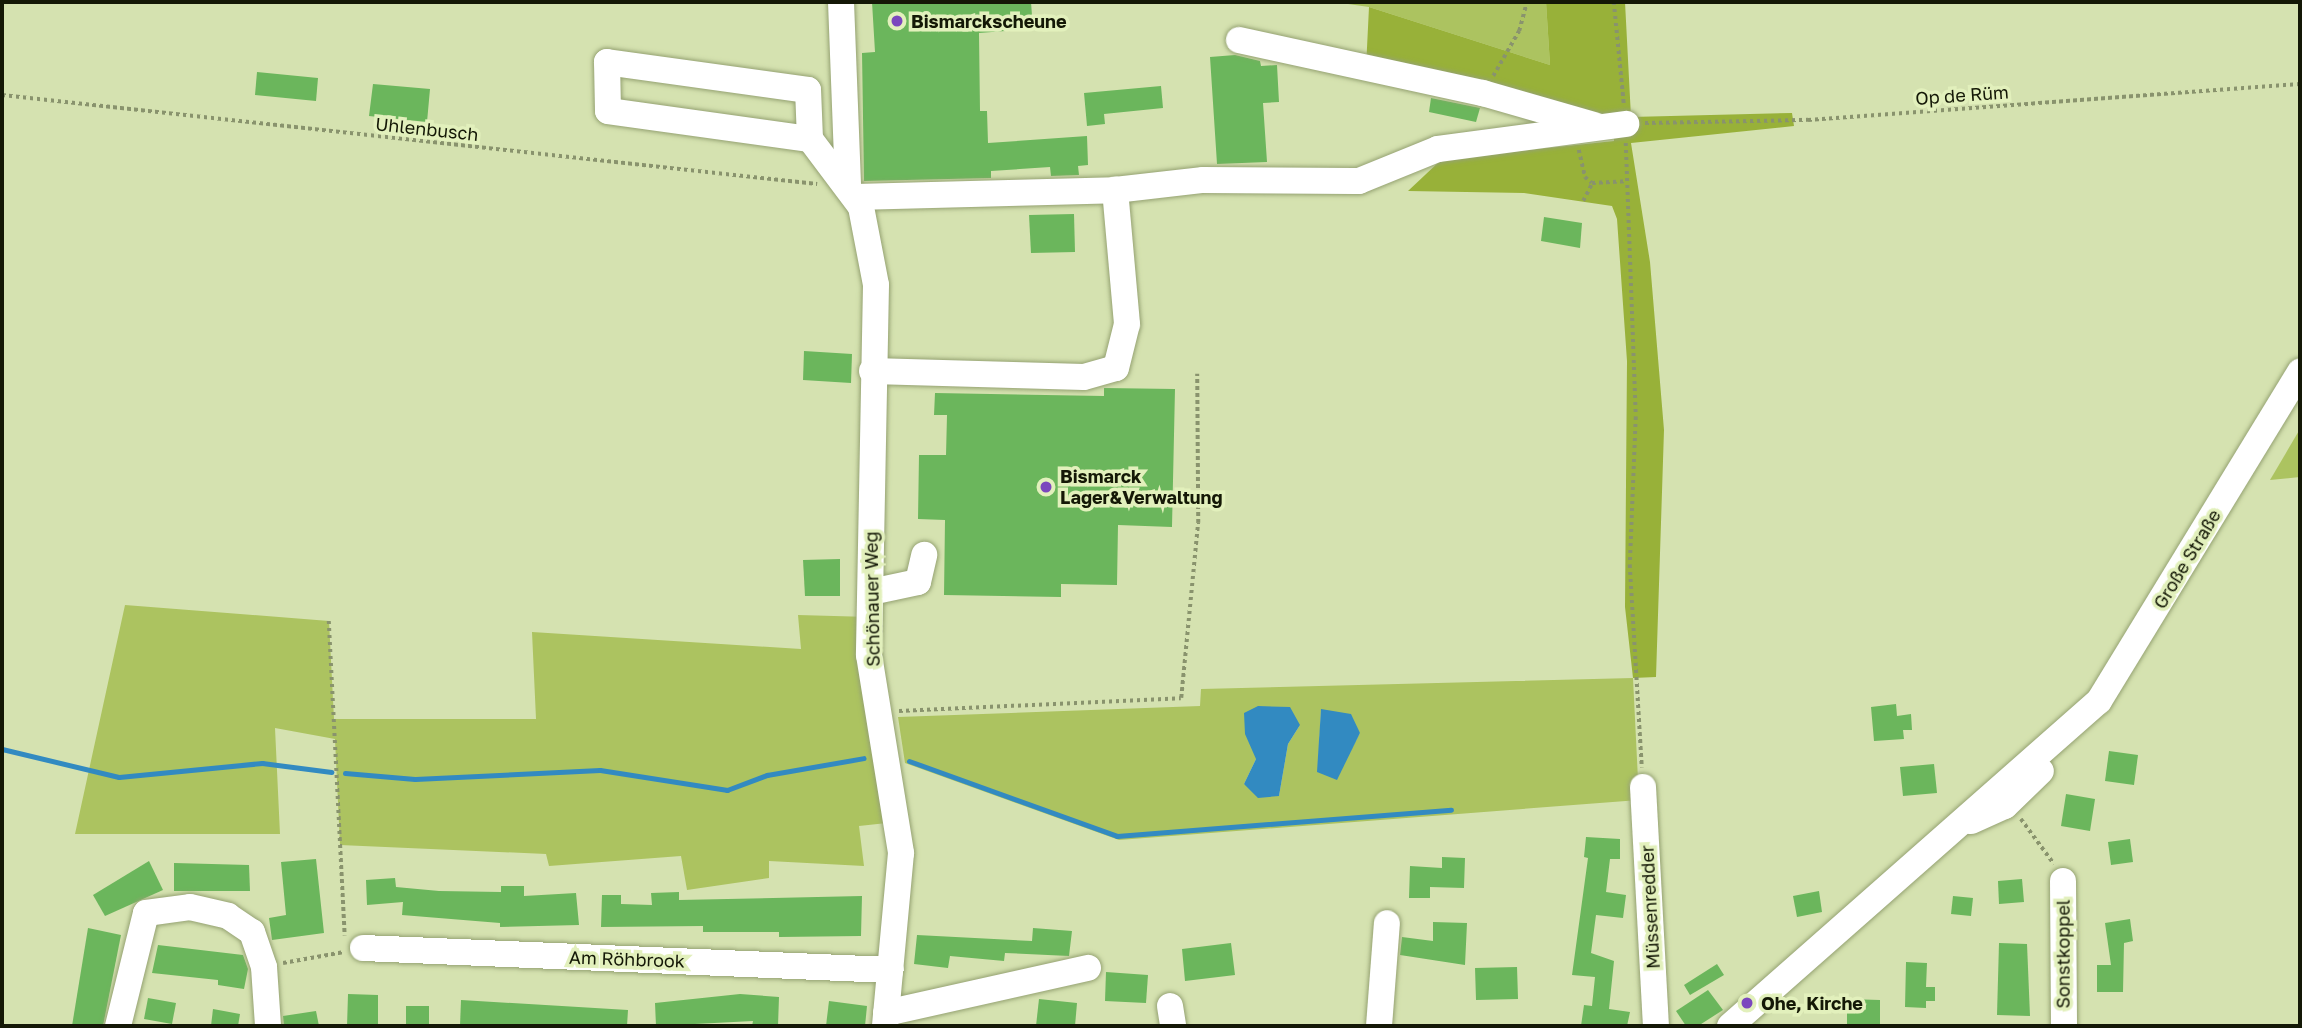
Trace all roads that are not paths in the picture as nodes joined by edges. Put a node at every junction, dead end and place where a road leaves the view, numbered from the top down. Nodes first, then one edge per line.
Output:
1 (841, 2) edge
2 (1239, 40) dead end
3 (843, 82) junction
4 (808, 90) junction
5 (810, 139) junction
6 (1115, 190) junction
7 (852, 192) junction
8 (872, 371) junction
9 (2300, 372) edge
10 (924, 555) dead end
11 (871, 592) junction
12 (2061, 736) junction
13 (1643, 787) road end
14 (1965, 824) junction
15 (2063, 881) road end
16 (1387, 923) dead end
17 (354, 950) road end
18 (1088, 968) dead end
19 (891, 970) junction
20 (885, 1020) edge
21 (118, 1026) edge
22 (268, 1026) edge
23 (1379, 1026) edge
24 (1656, 1026) edge
25 (1730, 1026) edge
26 (2063, 1026) edge

1 - 3 street
2 - 6 street
3 - 4 street
3 - 7 street
4 - 5 street
4 - 5 street
5 - 7 street
6 - 7 street
6 - 8 street
7 - 8 street, Schönauer Weg
8 - 11 street, Schönauer Weg
9 - 12 street, Große Straße
10 - 11 street
11 - 19 street, Schönauer Weg
12 - 14 street, Große Straße
12 - 14 street, Große Straße
13 - 24 street, Müssenredder
14 - 25 street, Große Straße
15 - 26 street, Sonstkoppel
16 - 23 street
17 - 19 street, Am Röhbrook
18 - 20 street, Schönauer Weg
19 - 20 street, Schönauer Weg
21 - 22 street

